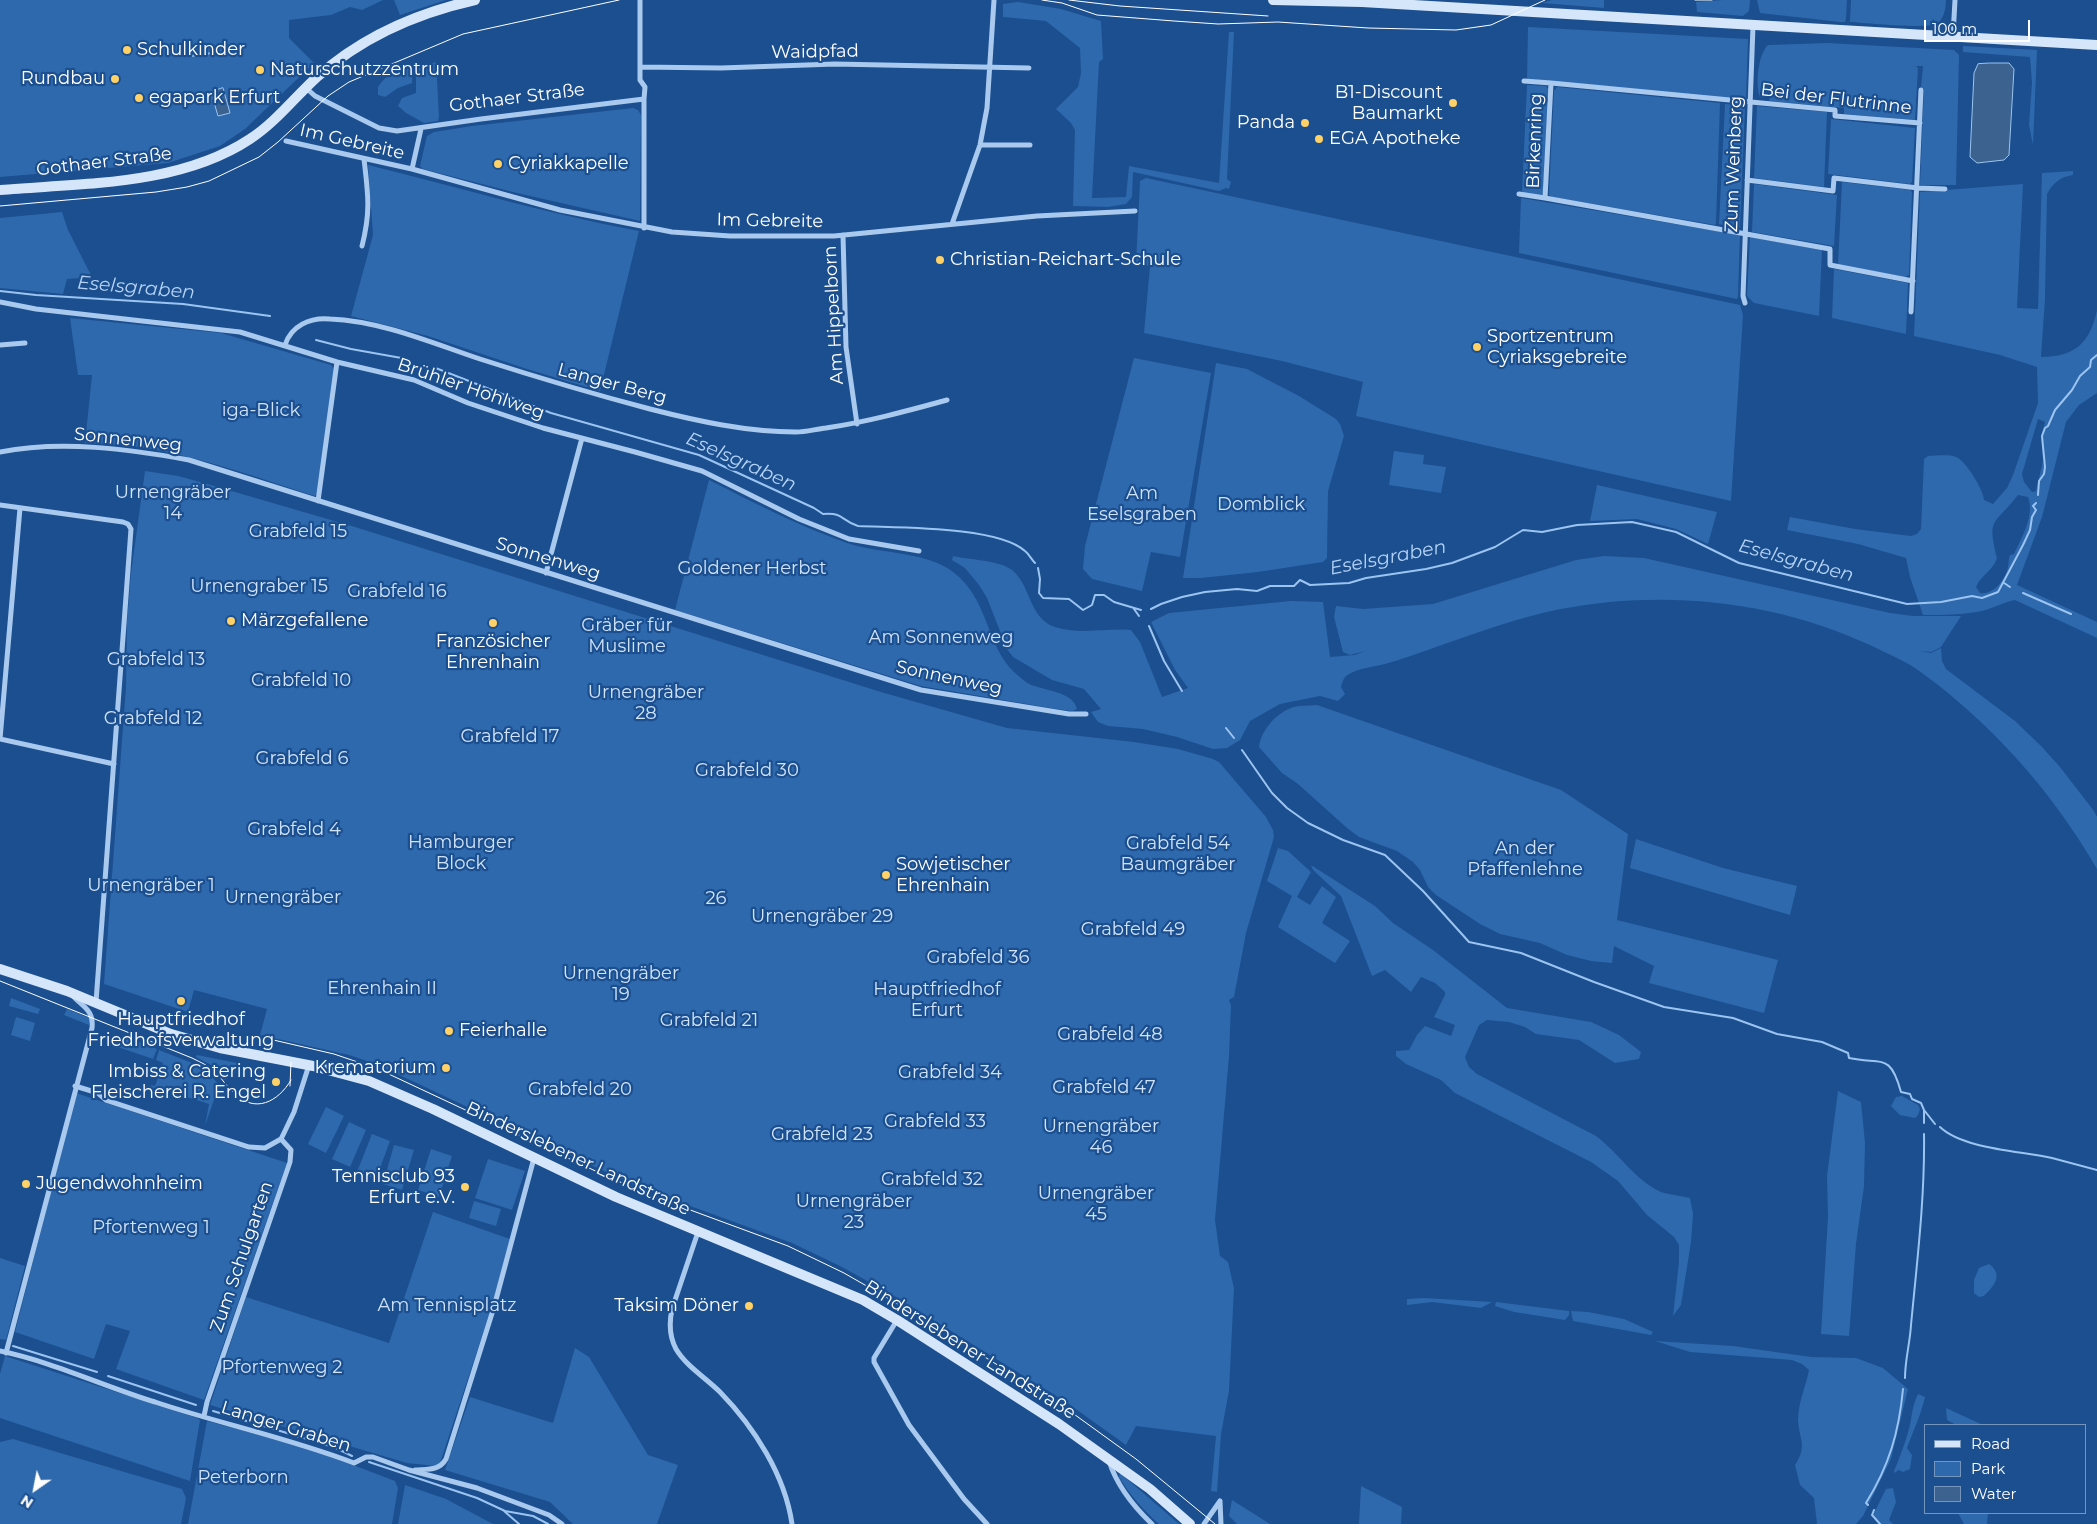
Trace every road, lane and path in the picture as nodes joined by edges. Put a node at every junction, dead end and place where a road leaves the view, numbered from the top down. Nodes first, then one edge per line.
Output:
1 (475, 0) edge
2 (640, 0) edge
3 (994, 0) edge
4 (1273, 0) edge
5 (1955, 0) edge
6 (1357, 1) edge
7 (1753, 26) junction
8 (1953, 36) junction
9 (2097, 45) edge
10 (990, 66) junction
11 (640, 67) junction
12 (1029, 68) dead end
13 (1524, 81) dead end
14 (1551, 83) junction
15 (305, 88) junction
16 (1921, 90) dead end
17 (644, 99) junction
18 (1750, 103) junction
19 (1920, 123) junction
20 (421, 129) junction
21 (286, 141) dead end
22 (980, 145) junction
23 (1030, 145) dead end
24 (364, 159) junction
25 (412, 169) junction
26 (1747, 180) junction
27 (1918, 188) junction
28 (1944, 189) dead end
29 (0, 190) edge
30 (1519, 194) dead end
31 (1546, 198) junction
32 (1135, 210) dead end
33 (952, 224) junction
34 (644, 228) junction
35 (1745, 233) junction
36 (844, 235) junction
37 (362, 246) dead end
38 (1913, 282) junction
39 (0, 302) edge
40 (1745, 303) dead end
41 (1911, 312) dead end
42 (25, 343) dead end
43 (0, 345) edge
44 (285, 345) junction
45 (337, 362) junction
46 (947, 400) dead end
47 (857, 424) junction
48 (582, 438) junction
49 (0, 452) edge
50 (318, 501) junction
51 (0, 505) edge
52 (20, 508) junction
53 (919, 550) dead end
54 (546, 573) junction
55 (1086, 714) dead end
56 (0, 739) edge
57 (114, 764) junction
58 (0, 969) edge
59 (67, 990) junction
60 (96, 1002) junction
61 (309, 1066) junction
62 (75, 1086) junction
63 (281, 1139) junction
64 (534, 1158) junction
65 (698, 1232) junction
66 (897, 1320) junction
67 (3, 1352) edge
68 (204, 1416) junction
69 (1108, 1458) junction
70 (409, 1470) junction
71 (562, 1524) edge
72 (792, 1524) edge
73 (987, 1524) edge
74 (1152, 1524) edge
75 (1190, 1524) edge
76 (1204, 1524) edge
77 (1221, 1524) edge

1 - 15 main road, Gothaer Straße
2 - 11 street
3 - 10 street
4 - 6 main road
5 - 8 street
6 - 7 main road
7 - 8 main road
7 - 18 street, Zum Weinberg
8 - 9 main road
10 - 11 street, Waidpfad
10 - 12 street, Waidpfad
10 - 22 street
11 - 17 street
13 - 14 street
14 - 18 street, Birkenring
14 - 31 street, Birkenring
15 - 20 street, Gothaer Straße
15 - 29 main road, Gothaer Straße
16 - 19 street, Bei der Flutrinne
17 - 20 street, Gothaer Straße
17 - 34 street
18 - 19 street, Bei der Flutrinne
18 - 26 street, Zum Weinberg
19 - 27 street, Bei der Flutrinne
20 - 25 street, Im Gebreite
21 - 24 street, Im Gebreite
22 - 23 street
22 - 33 street
24 - 25 street, Im Gebreite
24 - 37 street
25 - 34 street, Im Gebreite
26 - 27 street
26 - 35 street, Zum Weinberg
27 - 28 street
27 - 38 street, Bei der Flutrinne
30 - 31 street
31 - 35 street, Birkenring
32 - 33 street, Im Gebreite
33 - 36 street, Im Gebreite
34 - 36 street, Im Gebreite
35 - 38 street, Birkenring
35 - 40 street, Zum Weinberg
36 - 47 street, Am Hippelborn
38 - 41 street, Bei der Flutrinne
39 - 44 street, Brühler Hohlweg
42 - 43 street
44 - 45 street, Brühler Hohlweg
44 - 47 street, Langer Berg
45 - 48 street, Brühler Hohlweg
45 - 50 street
46 - 47 street, Langer Berg
48 - 53 street, Brühler Hohlweg
48 - 54 street
49 - 50 street, Sonnenweg
50 - 54 street, Sonnenweg
51 - 52 street
52 - 56 street
52 - 57 street
54 - 55 street, Sonnenweg
56 - 57 street
57 - 60 street
58 - 59 main road, Binderslebener Landstraße
59 - 60 main road, Binderslebener Landstraße
59 - 62 street
60 - 61 main road, Binderslebener Landstraße
61 - 63 street
61 - 64 main road, Binderslebener Landstraße
62 - 63 street
62 - 67 street
63 - 68 street, Zum Schulgarten
64 - 65 main road, Binderslebener Landstraße
64 - 70 street
65 - 66 main road, Binderslebener Landstraße
65 - 72 street
66 - 69 main road, Binderslebener Landstraße
66 - 73 street
67 - 68 street, Langer Graben
68 - 70 street, Langer Graben
69 - 74 street
69 - 75 main road, Binderslebener Landstraße
70 - 71 street, Langer Graben
76 - 77 street

